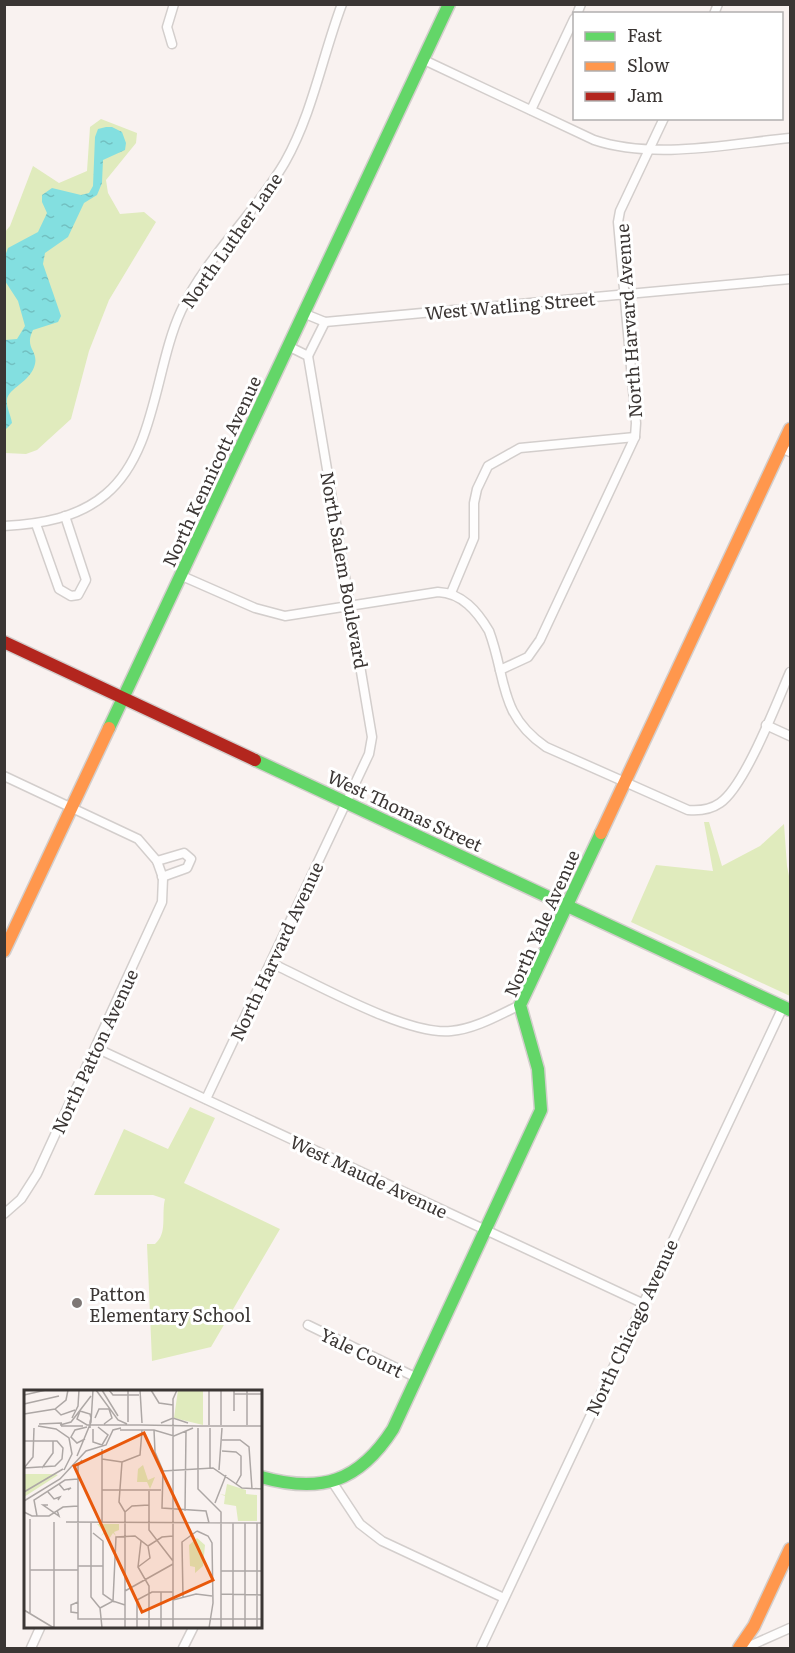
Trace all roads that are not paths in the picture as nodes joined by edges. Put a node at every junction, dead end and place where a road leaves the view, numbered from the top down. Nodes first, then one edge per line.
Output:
1 (174, 4) edge
2 (342, 4) edge
3 (449, 4) edge
4 (573, 21) edge
5 (172, 44) dead end
6 (424, 60) junction
7 (531, 110) junction
8 (663, 120) edge
9 (790, 138) edge
10 (649, 150) junction
11 (790, 279) edge
12 (625, 295) junction
13 (303, 313) junction
14 (325, 322) junction
15 (288, 346) junction
16 (308, 356) junction
17 (790, 429) edge
18 (635, 436) junction
19 (786, 450) edge
20 (65, 516) junction
21 (36, 524) junction
22 (4, 526) edge
23 (182, 576) junction
24 (451, 593) junction
25 (352, 607) junction
26 (4, 642) edge
27 (500, 670) junction
28 (790, 672) edge
29 (123, 698) junction
30 (766, 725) junction
31 (790, 736) edge
32 (4, 776) edge
33 (625, 782) junction
34 (346, 802) junction
35 (72, 808) junction
36 (157, 861) junction
37 (162, 877) junction
38 (567, 906) junction
39 (4, 951) edge
40 (271, 963) junction
41 (520, 1005) junction
42 (787, 1009) edge
43 (96, 1048) junction
44 (206, 1099) junction
45 (4, 1214) edge
46 (486, 1232) junction
47 (642, 1304) junction
48 (308, 1325) dead end
49 (417, 1378) junction
50 (262, 1477) edge
51 (333, 1483) junction
52 (790, 1548) edge
53 (504, 1598) junction
54 (790, 1628) edge
55 (40, 1629) edge
56 (192, 1629) edge
57 (31, 1648) edge
58 (183, 1648) edge
59 (481, 1648) edge
60 (739, 1648) edge
61 (745, 1648) edge

1 - 5 street
2 - 20 street, North Luther Lane
3 - 6 street, North Kennicott Avenue
4 - 7 street
6 - 7 street
6 - 13 street, North Kennicott Avenue
7 - 10 street
8 - 10 street, North Harvard Avenue
9 - 10 street
10 - 12 street, North Harvard Avenue
11 - 12 street, West Watling Street
12 - 14 street, West Watling Street
12 - 18 street, North Harvard Avenue
13 - 14 street, West Watling Street
13 - 15 street, North Kennicott Avenue
14 - 16 street
15 - 16 street
15 - 23 street, North Kennicott Avenue
16 - 25 street, North Salem Boulevard
17 - 19 street, North Yale Avenue
18 - 24 street
18 - 27 street, North Harvard Avenue
19 - 33 street, North Yale Avenue
20 - 21 street, North Luther Lane
20 - 21 street
21 - 22 street, North Luther Lane
23 - 25 street
23 - 29 street, North Kennicott Avenue
24 - 25 street
24 - 27 street
25 - 34 street, North Salem Boulevard
26 - 29 street, West Thomas Street
27 - 33 street
28 - 30 street
29 - 34 street, West Thomas Street
29 - 35 street, North Kennicott Avenue
30 - 31 street
30 - 33 street
32 - 35 street, North Patton Avenue
33 - 38 street, North Yale Avenue
34 - 38 street, West Thomas Street
34 - 40 street, North Harvard Avenue
35 - 36 street, North Patton Avenue
35 - 39 street, North Kennicott Avenue
36 - 37 street, North Patton Avenue
36 - 37 street
37 - 43 street, North Patton Avenue
38 - 41 street, North Yale Avenue
38 - 42 street, West Thomas Street
40 - 41 street
40 - 44 street, North Harvard Avenue
41 - 46 street, North Yale Avenue
42 - 47 street, North Chicago Avenue
43 - 44 street, West Maude Avenue
43 - 45 street, North Patton Avenue
44 - 46 street, West Maude Avenue
46 - 47 street, West Maude Avenue
46 - 49 street, North Yale Avenue
47 - 53 street, North Chicago Avenue
48 - 49 street, Yale Court
49 - 51 street, North Yale Avenue
50 - 51 street
51 - 53 street
52 - 60 street
53 - 59 street, North Chicago Avenue
54 - 61 street
55 - 57 street
56 - 58 street

